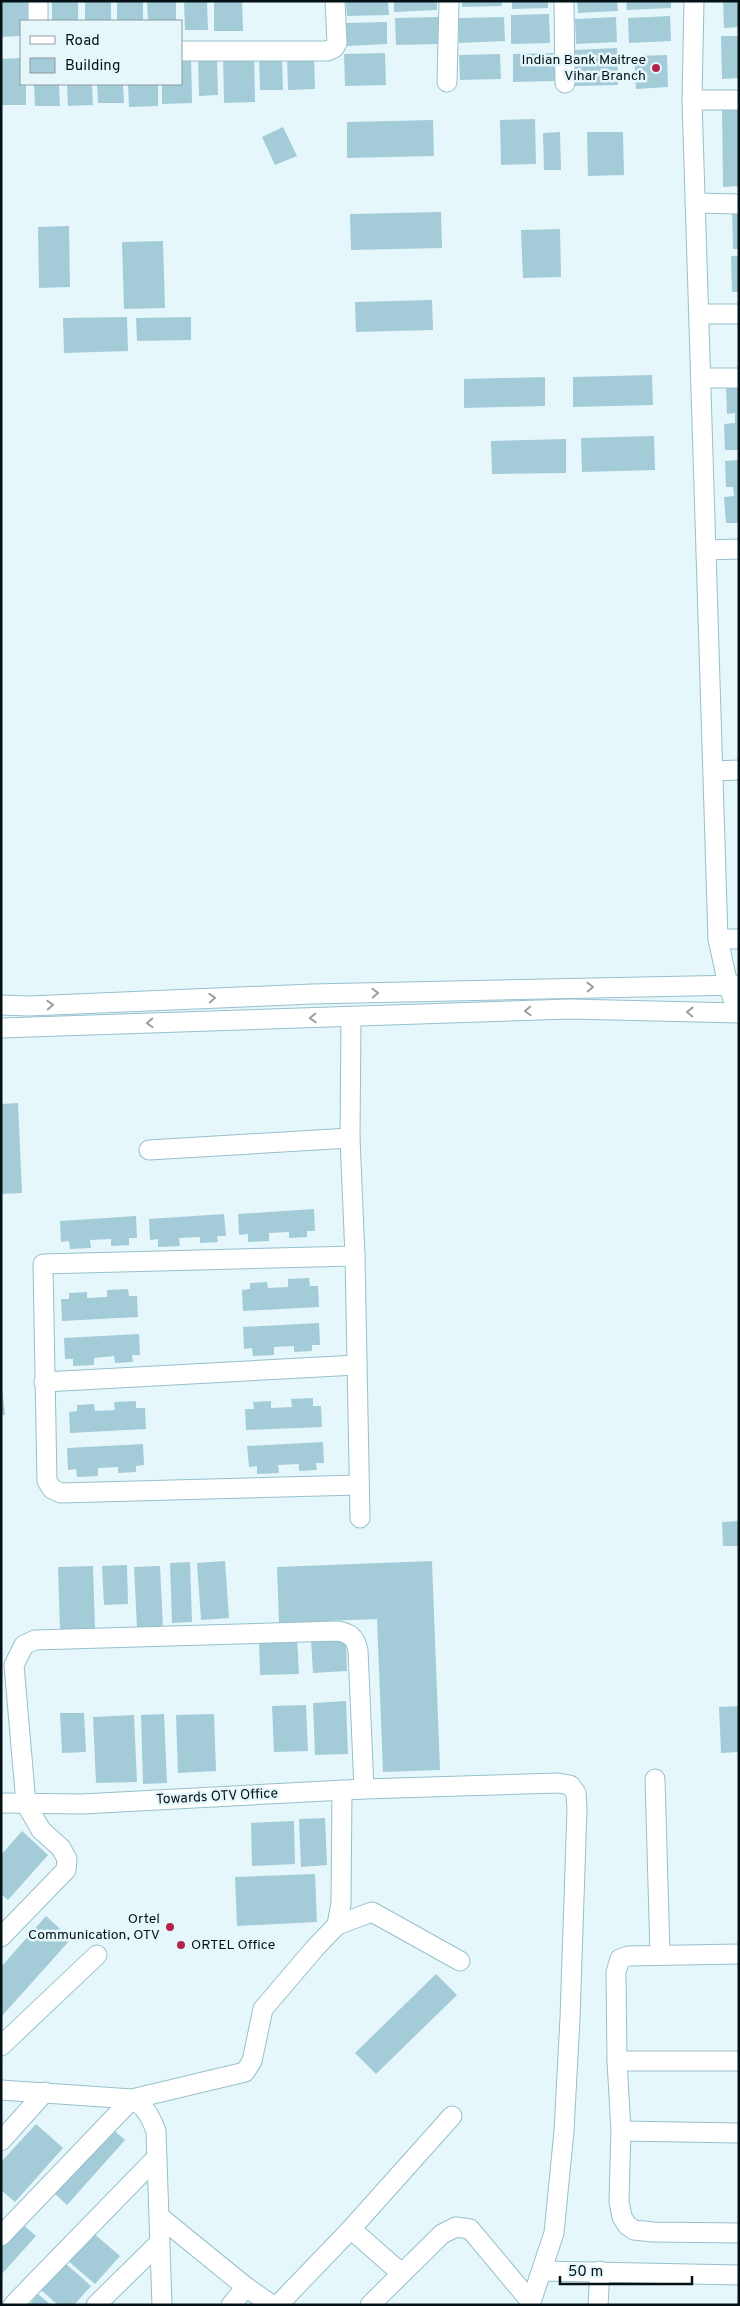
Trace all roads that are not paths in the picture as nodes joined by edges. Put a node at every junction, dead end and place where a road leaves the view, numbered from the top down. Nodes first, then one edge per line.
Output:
1 (38, 1) edge
2 (335, 1) edge
3 (449, 1) edge
4 (564, 1) edge
5 (694, 1) edge
6 (38, 20) edge
7 (182, 51) edge
8 (447, 82) dead end
9 (565, 83) dead end
10 (692, 100) junction
11 (739, 100) edge
12 (696, 203) junction
13 (739, 204) edge
14 (699, 314) junction
15 (739, 314) edge
16 (701, 378) junction
17 (739, 378) edge
18 (739, 549) edge
19 (706, 550) junction
20 (739, 770) edge
21 (714, 771) junction
22 (739, 939) edge
23 (718, 940) junction
24 (733, 985) edge
25 (1, 1005) edge
26 (738, 1013) edge
27 (351, 1017) junction
28 (1, 1028) edge
29 (350, 1138) junction
30 (149, 1150) dead end
31 (355, 1256) junction
32 (356, 1365) junction
33 (44, 1382) junction
34 (359, 1485) junction
35 (360, 1518) dead end
36 (655, 1779) dead end
37 (364, 1789) junction
38 (342, 1790) junction
39 (9, 1805) edge
40 (337, 1925) junction
41 (1, 1937) edge
42 (660, 1954) junction
43 (739, 1954) edge
44 (96, 1955) dead end
45 (460, 1961) dead end
46 (1, 2046) edge
47 (617, 2061) junction
48 (739, 2061) edge
49 (1, 2090) edge
50 (45, 2092) junction
51 (132, 2100) junction
52 (452, 2116) dead end
53 (620, 2131) junction
54 (739, 2133) edge
55 (1, 2141) edge
56 (157, 2157) junction
57 (160, 2217) junction
58 (351, 2230) junction
59 (739, 2233) edge
60 (1, 2236) edge
61 (159, 2243) junction
62 (543, 2271) junction
63 (600, 2271) junction
64 (401, 2273) junction
65 (739, 2275) edge
66 (246, 2287) junction
67 (530, 2304) edge
68 (13, 2305) edge
69 (96, 2305) edge
70 (162, 2305) edge
71 (231, 2305) edge
72 (272, 2305) edge
73 (278, 2305) edge
74 (370, 2305) edge
75 (598, 2305) edge

1 - 6 street
2 - 7 street
3 - 8 street
4 - 9 street
5 - 10 street
10 - 11 street
10 - 12 street
12 - 13 street
12 - 14 street
14 - 15 street
14 - 16 street
16 - 17 street
16 - 19 street
18 - 19 street
19 - 21 street
20 - 21 street
21 - 23 street
22 - 23 street
23 - 24 street
25 -> 24 street
24 - 26 street
26 -> 27 street
27 -> 28 street
27 - 29 street
29 - 30 street
29 - 31 street
31 - 32 street
31 - 33 street
32 - 33 street
32 - 34 street
33 - 34 street
34 - 35 street
36 - 42 street
37 - 38 street, Towards OTV Office
37 - 39 street
37 - 62 street, Towards OTV Office
38 - 39 street, Towards OTV Office
38 - 40 street
39 - 41 street
40 - 45 street
40 - 51 street
42 - 43 street
42 - 47 street
44 - 46 street
47 - 48 street
47 - 53 street
49 - 50 street
50 - 51 street
50 - 55 street
51 - 56 street
51 - 60 street
52 - 58 street
53 - 54 street
53 - 59 street
56 - 57 street
56 - 68 street
57 - 61 street
57 - 66 street
58 - 64 street
58 - 73 street
61 - 69 street
61 - 70 street
62 - 63 street
62 - 67 street
63 - 65 street
63 - 75 street
64 - 67 street
64 - 74 street
66 - 71 street
66 - 72 street

